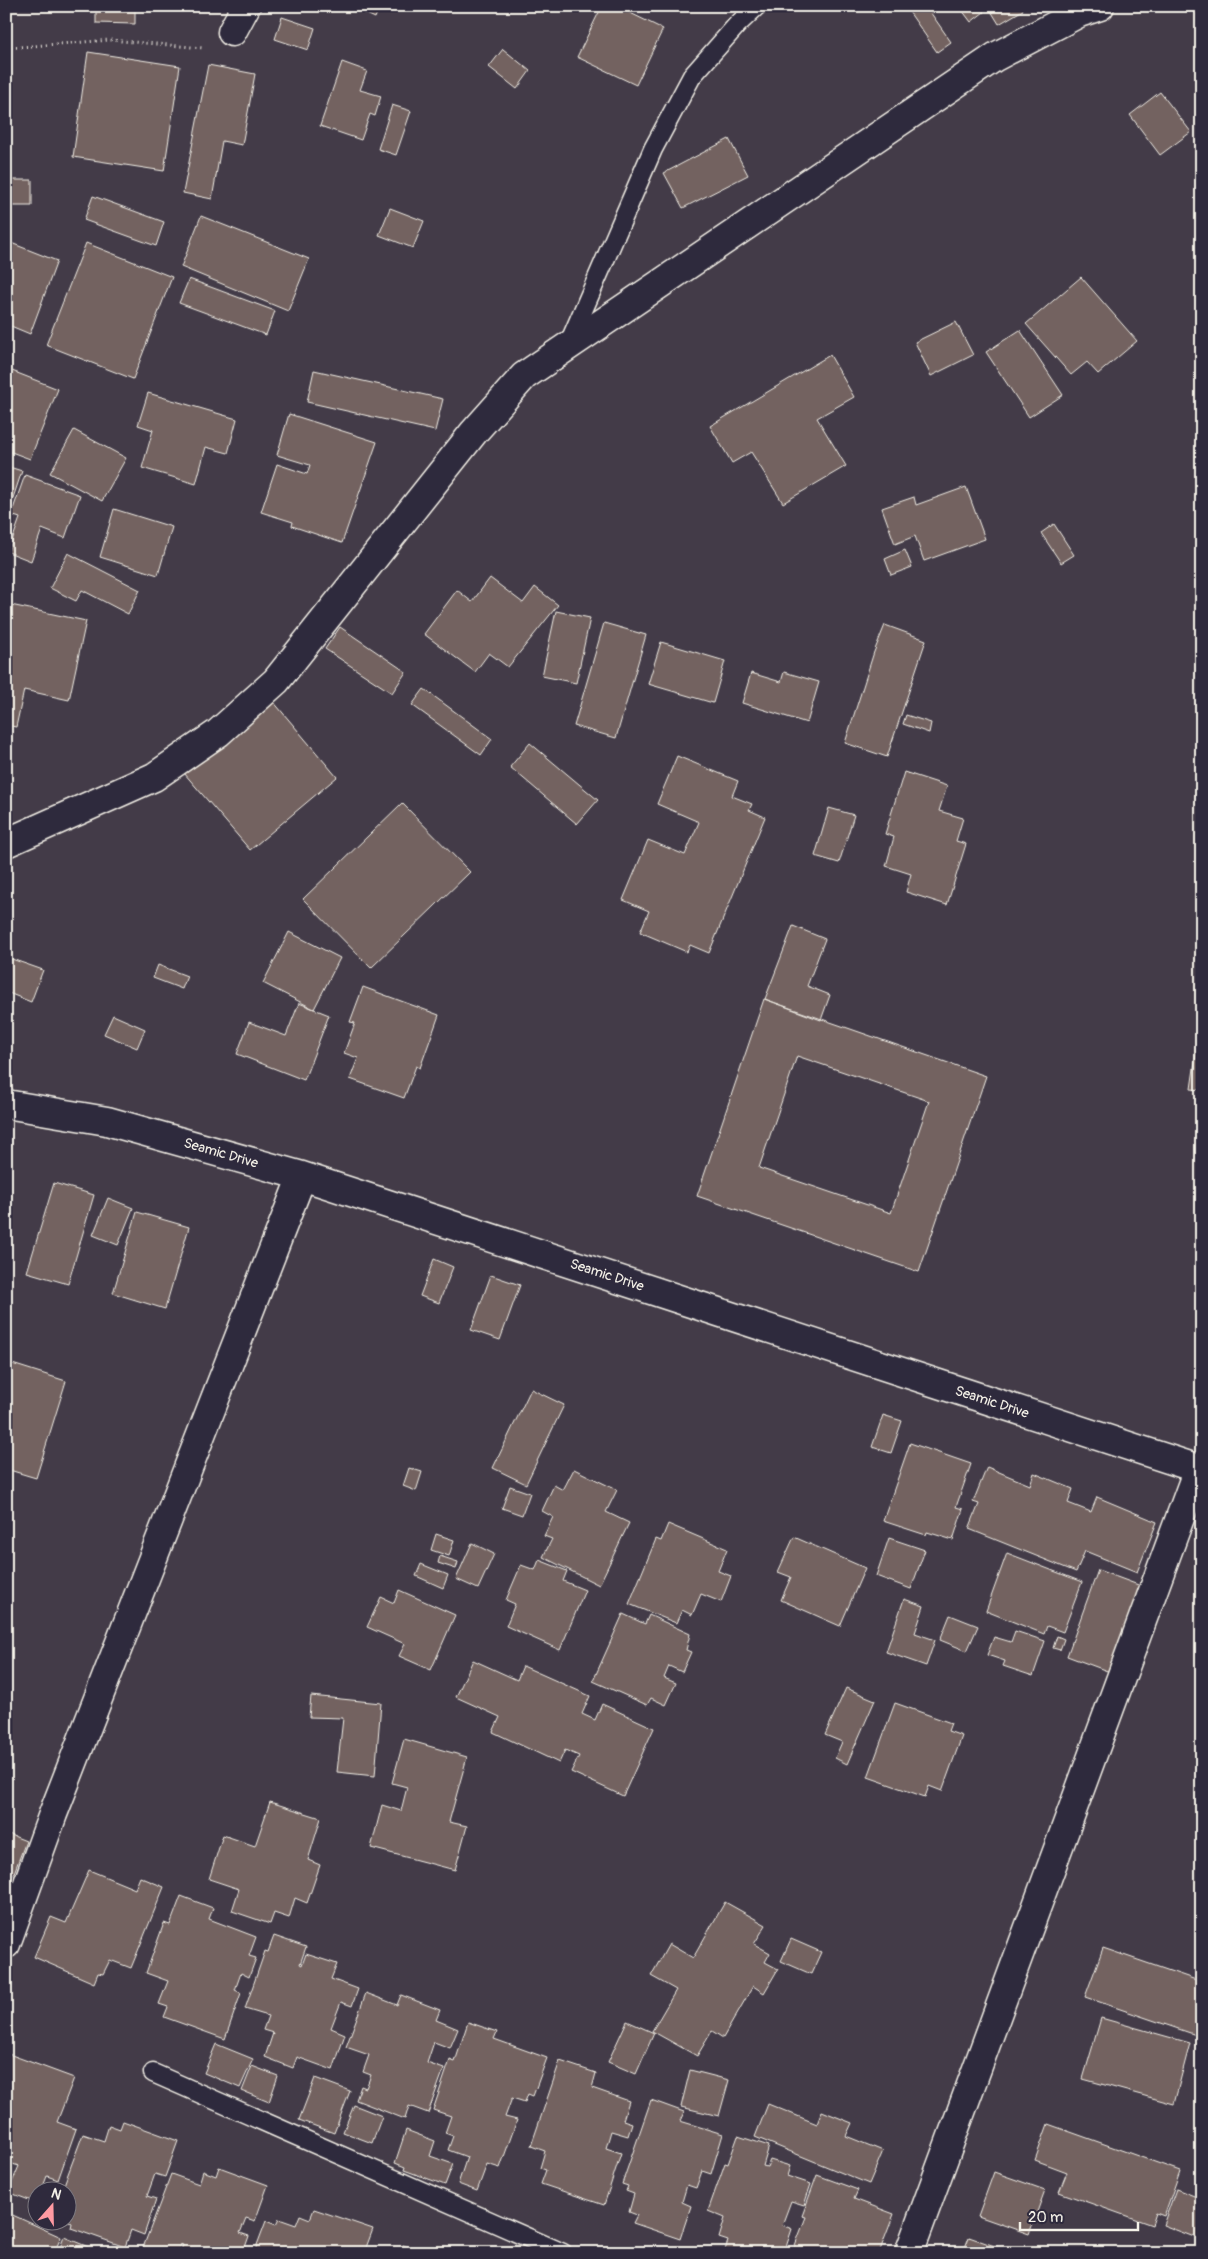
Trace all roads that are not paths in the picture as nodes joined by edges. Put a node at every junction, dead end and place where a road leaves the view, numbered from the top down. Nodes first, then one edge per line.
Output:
1 (246, 6) edge
2 (757, 6) edge
3 (1100, 6) edge
4 (232, 32) road end
5 (568, 346) junction
6 (6, 843) edge
7 (6, 1104) edge
8 (302, 1176) junction
9 (1200, 1470) edge
10 (6, 1944) edge
11 (153, 2073) dead end
12 (563, 2253) edge
13 (909, 2253) edge

1 - 4 street
2 - 5 lane
3 - 5 street
5 - 6 street
7 - 8 street, Seamic Drive
8 - 9 street, Seamic Drive
8 - 10 street
9 - 13 street
11 - 12 lane

